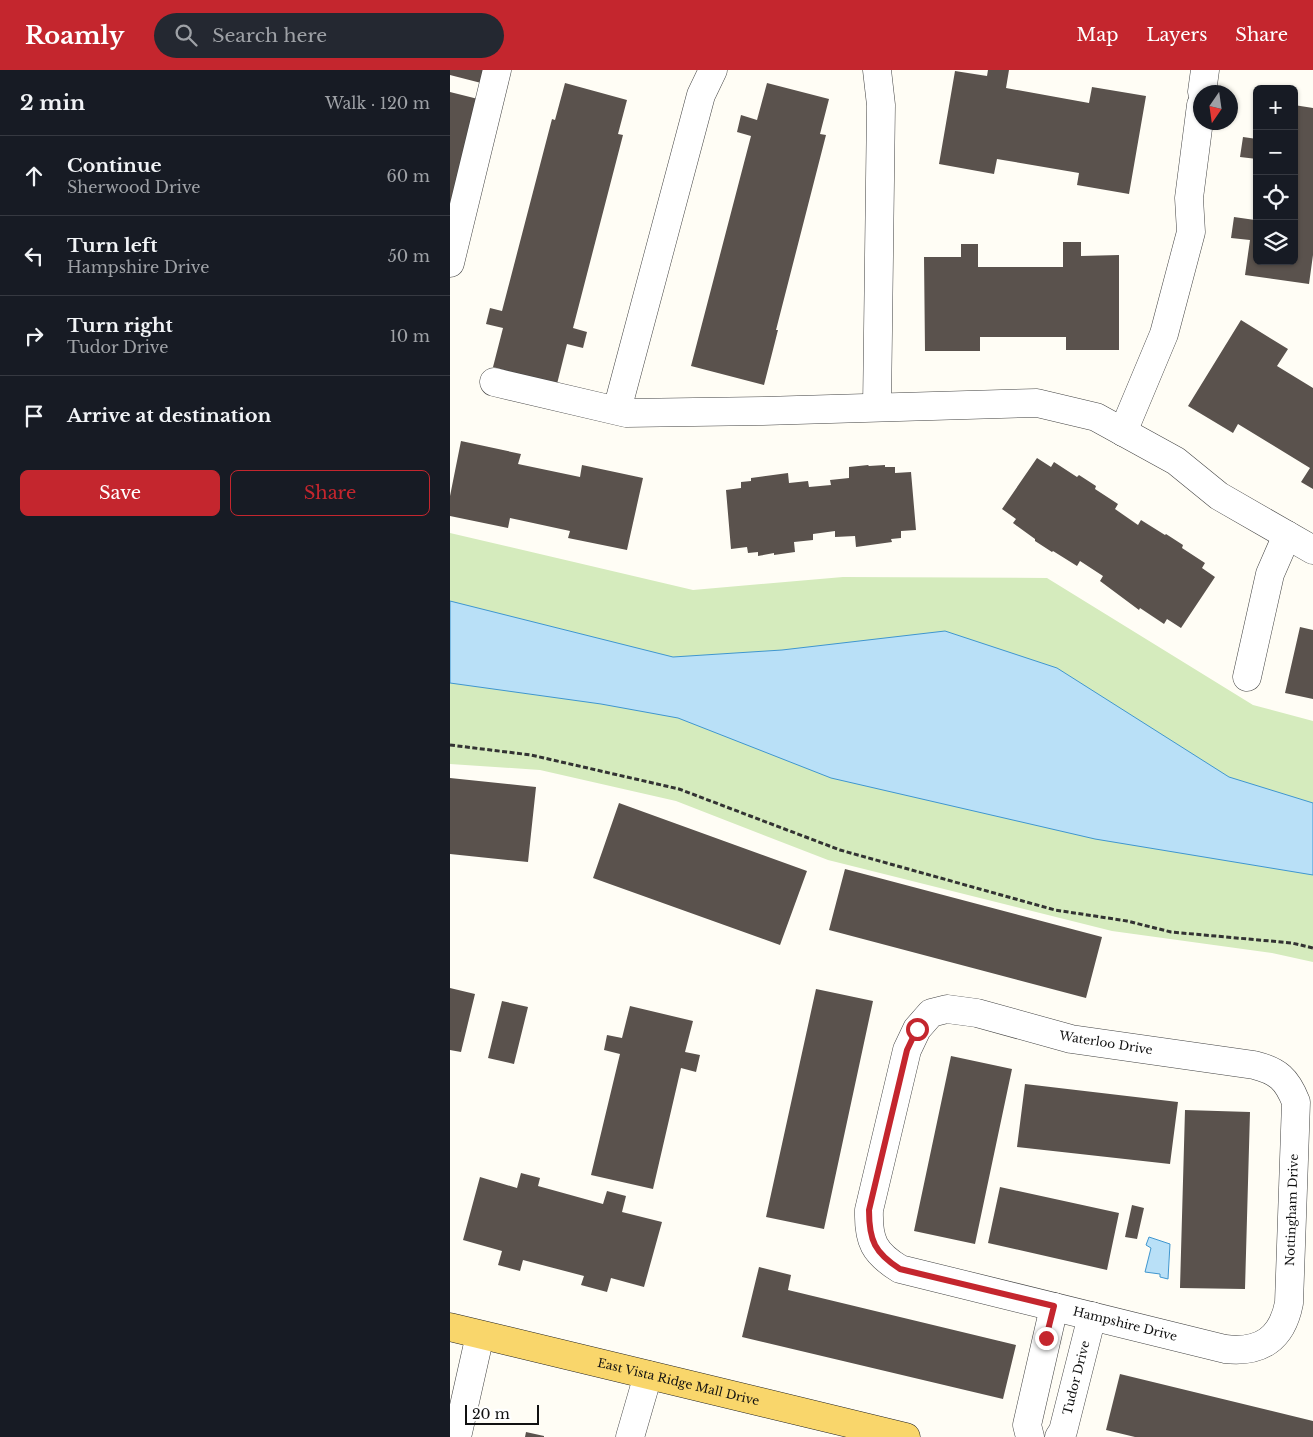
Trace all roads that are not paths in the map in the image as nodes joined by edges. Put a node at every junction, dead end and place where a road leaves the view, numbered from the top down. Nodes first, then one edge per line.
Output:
1 (497, 70) edge
2 (713, 70) edge
3 (877, 70) edge
4 (1205, 70) edge
5 (1203, 85) edge
6 (1197, 130) edge
7 (450, 263) edge
8 (494, 382) dead end
9 (877, 408) junction
10 (617, 410) junction
11 (1124, 432) junction
12 (1287, 535) junction
13 (1313, 550) edge
14 (1247, 677) dead end
15 (1281, 1077) joint
16 (874, 1245) joint
17 (1054, 1306) junction
18 (1092, 1316) junction
19 (450, 1327) edge
20 (480, 1335) junction
21 (1268, 1341) joint
22 (648, 1375) junction
23 (457, 1437) edge
24 (630, 1437) edge
25 (906, 1437) edge
26 (1030, 1437) edge
27 (1059, 1437) edge

1 - 7 street
2 - 10 street
3 - 9 street
4 - 5 street
6 - 11 street
8 - 10 street
9 - 10 street
9 - 11 street
11 - 12 street
12 - 13 street
12 - 14 street
15 - 16 street, Waterloo Drive
15 - 21 street, Nottingham Drive
16 - 17 street, Hampshire Drive
17 - 18 street, Hampshire Drive
17 - 26 street
18 - 21 street, Hampshire Drive
18 - 27 street, Tudor Drive
19 - 20 main road, East Vista Ridge Mall Drive
20 - 22 main road, East Vista Ridge Mall Drive
20 - 23 street
22 - 24 street
22 - 25 main road, East Vista Ridge Mall Drive

